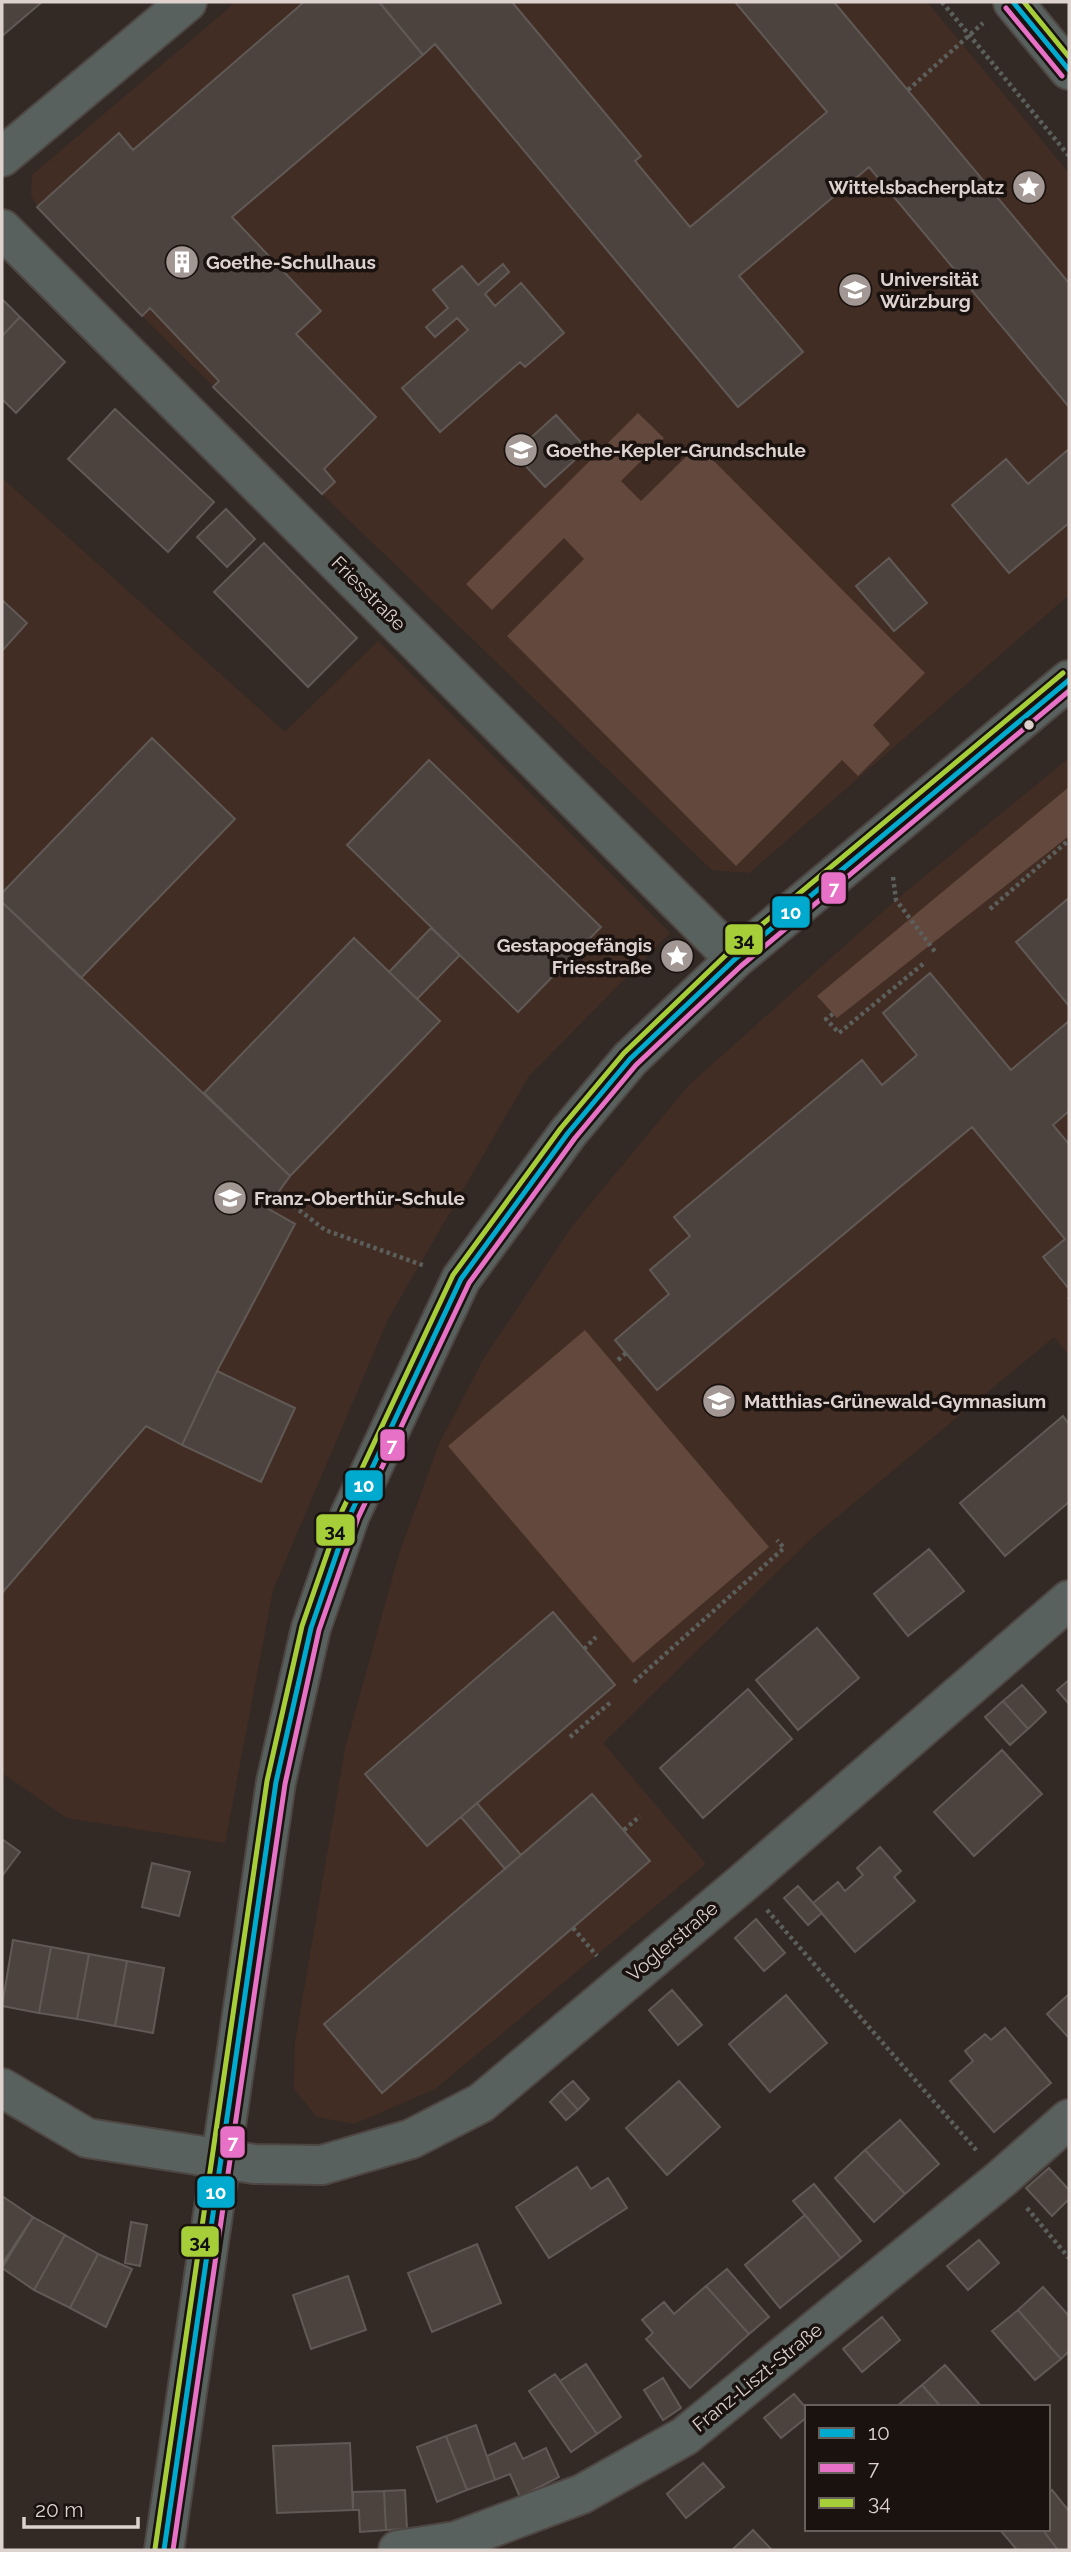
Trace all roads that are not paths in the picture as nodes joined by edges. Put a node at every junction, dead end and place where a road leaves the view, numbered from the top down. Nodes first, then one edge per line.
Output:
1 (187, 2) edge
2 (1001, 10) edge
3 (1069, 70) edge
4 (2, 157) edge
5 (2, 229) edge
6 (1069, 680) edge
7 (735, 959) junction
8 (1069, 1600) edge
9 (2, 2088) edge
10 (1069, 2119) edge
11 (220, 2159) junction
12 (164, 2550) edge
13 (398, 2550) edge

1 - 4 street
2 - 3 street
5 - 7 street, Friesstraße
6 - 7 street
7 - 11 street
8 - 11 street, Voglerstraße
9 - 11 street, Voglerstraße
10 - 13 street, Franz-Liszt-Straße
11 - 12 street

